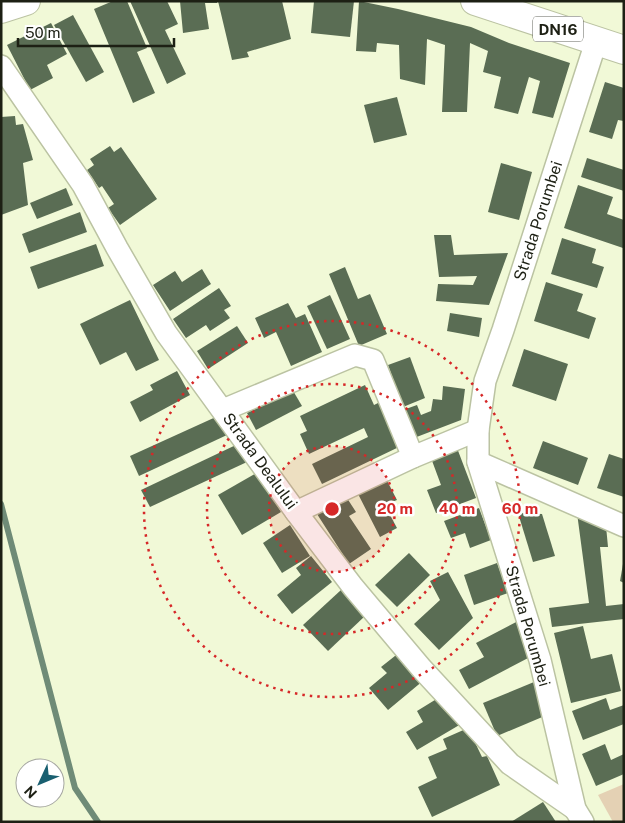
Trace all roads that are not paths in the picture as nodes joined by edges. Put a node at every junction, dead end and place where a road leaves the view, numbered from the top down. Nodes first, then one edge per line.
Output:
1 (26, 1) edge
2 (475, 1) edge
3 (1, 9) edge
4 (596, 42) junction
5 (624, 50) edge
6 (1, 66) edge
7 (223, 410) junction
8 (478, 430) junction
9 (413, 457) junction
10 (478, 462) junction
11 (296, 512) junction
12 (624, 526) edge
13 (579, 816) edge

1 - 3 highway
2 - 4 highway, DN16
4 - 5 highway, DN16
4 - 8 street, Strada Porumbei
6 - 7 street, Strada Dealului
7 - 9 street
7 - 11 street, Strada Dealului
8 - 9 street
8 - 10 street, Strada Porumbei
9 - 11 street
10 - 12 street
10 - 13 street, Strada Porumbei
11 - 13 street, Strada Dealului

